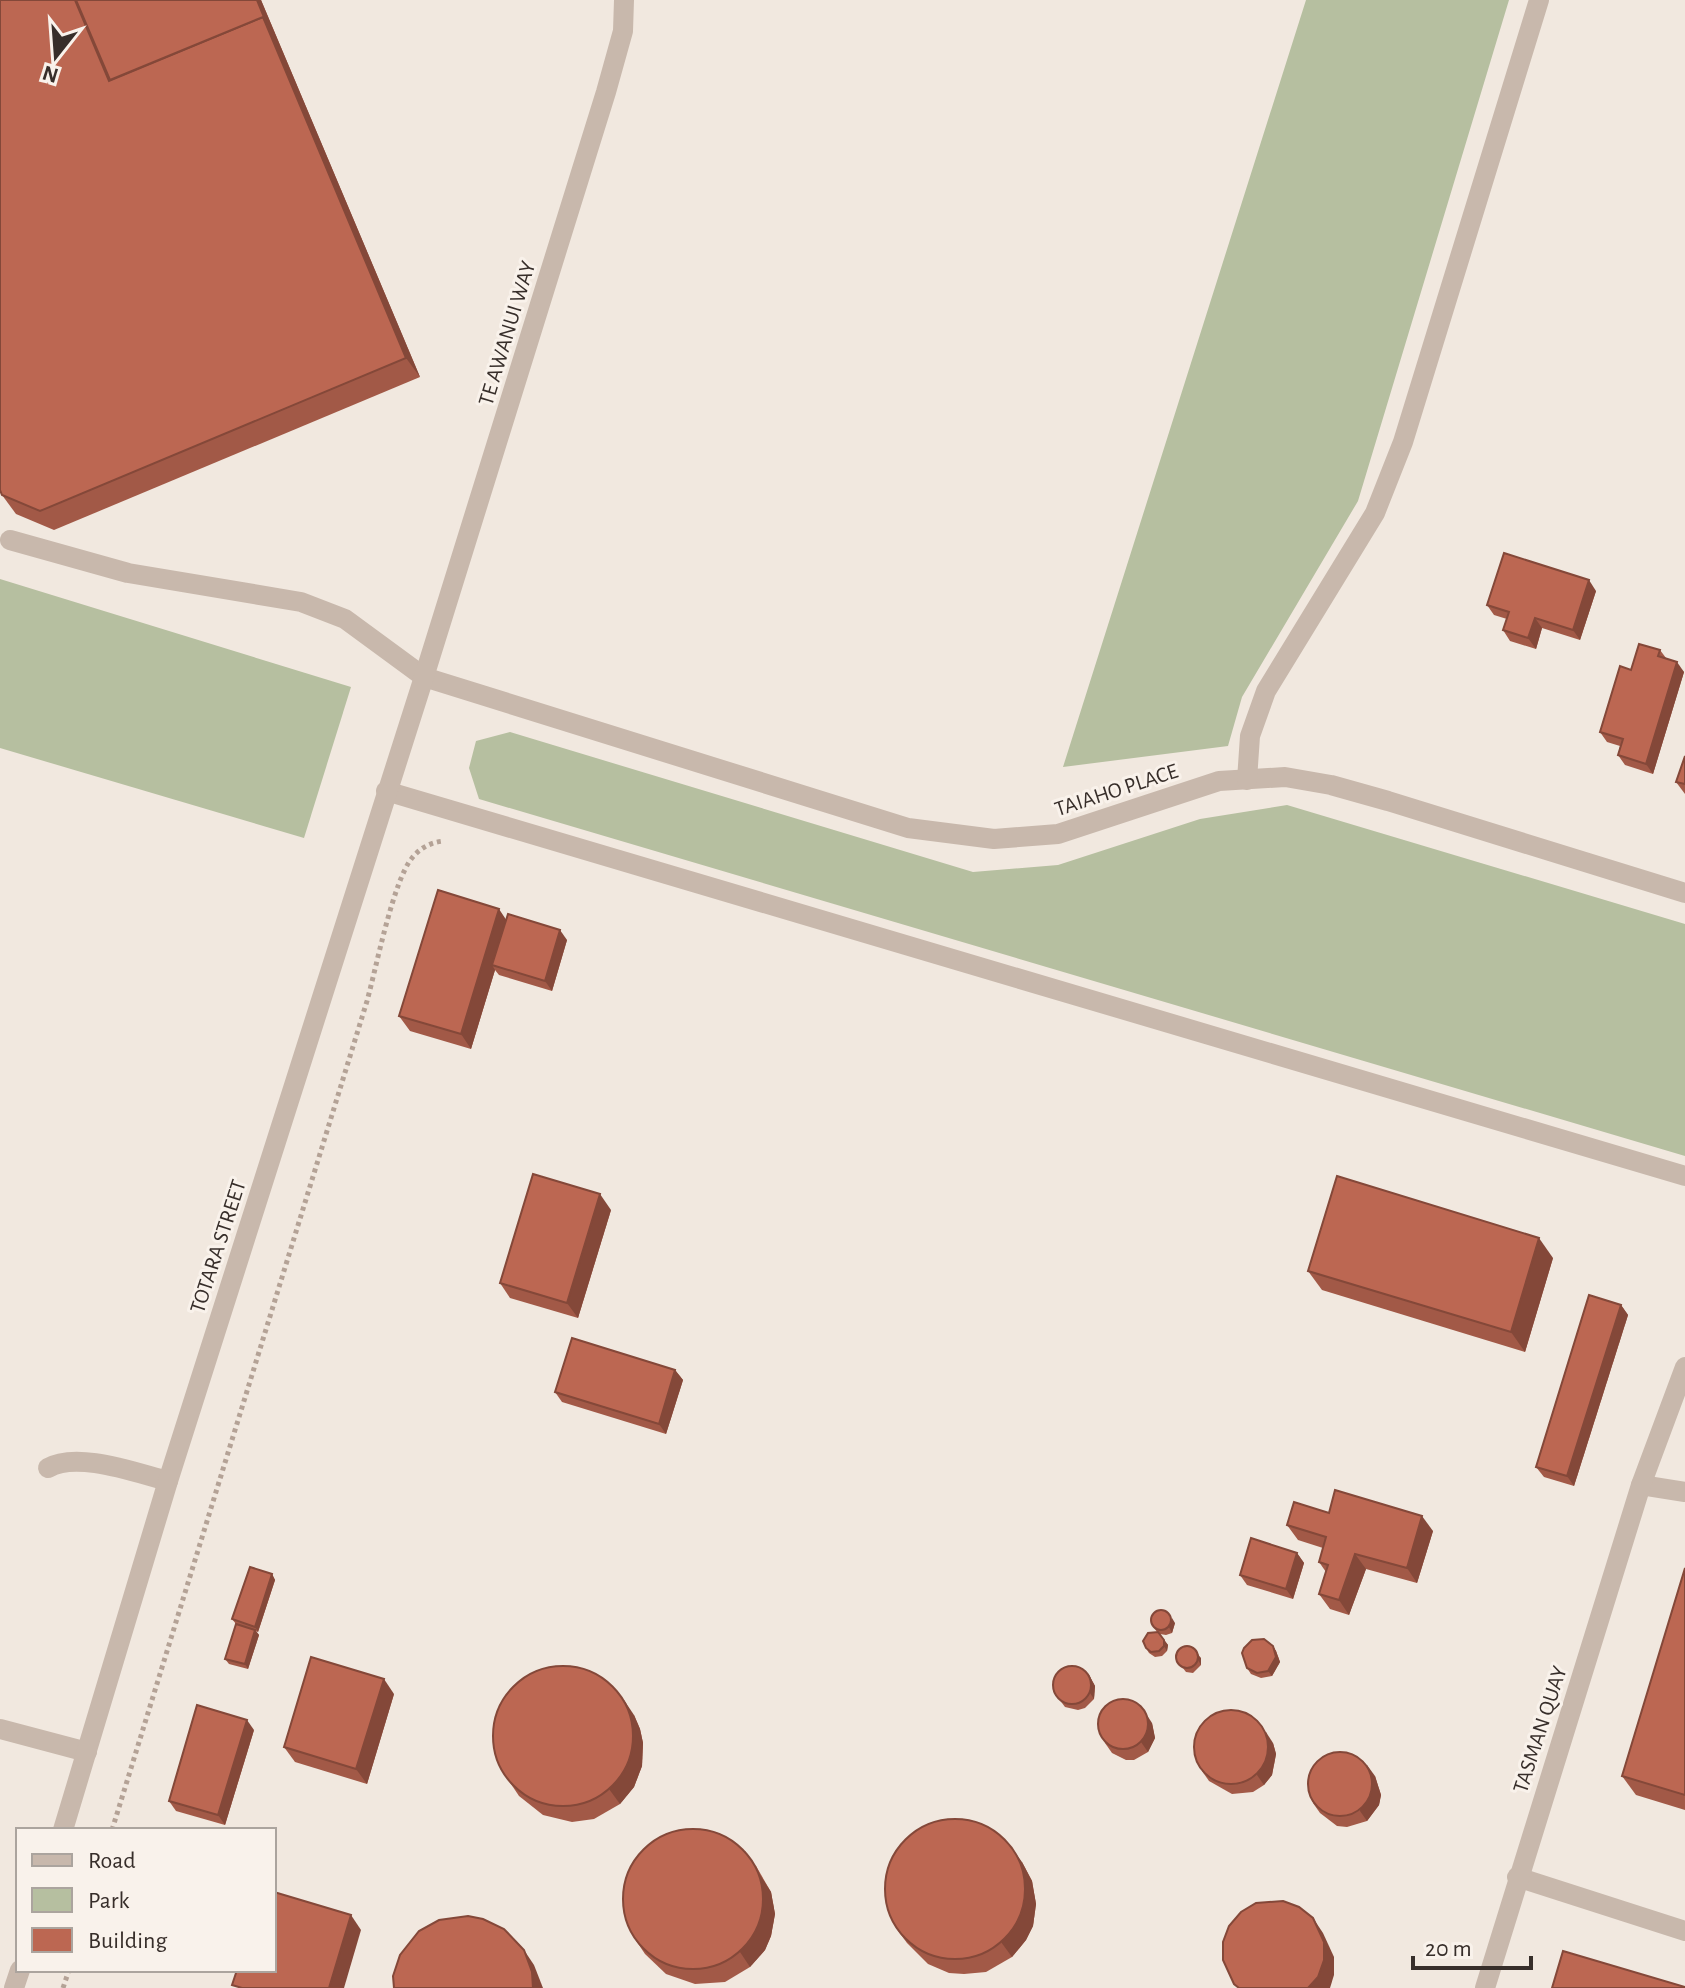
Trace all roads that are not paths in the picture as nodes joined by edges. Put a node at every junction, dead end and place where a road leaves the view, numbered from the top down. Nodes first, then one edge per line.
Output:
1 (624, 0) edge
2 (1539, 0) edge
3 (10, 540) dead end
4 (424, 677) junction
5 (1247, 780) junction
6 (386, 791) junction
7 (1685, 893) edge
8 (1685, 1176) edge
9 (1685, 1367) edge
10 (48, 1468) dead end
11 (168, 1481) junction
12 (1641, 1485) junction
13 (1685, 1492) edge
14 (0, 1729) edge
15 (87, 1752) junction
16 (64, 1828) edge
17 (1517, 1877) junction
18 (1685, 1931) edge
19 (1485, 1988) edge

1 - 4 street, TE AWANUI WAY
2 - 5 street
3 - 4 street, TAIAHO PLACE
4 - 5 street, TAIAHO PLACE
4 - 6 street, TOTARA STREET
5 - 7 street, TAIAHO PLACE
6 - 8 street
6 - 11 street, TOTARA STREET
9 - 12 street, TASMAN QUAY
10 - 11 street
11 - 15 street, TOTARA STREET
12 - 13 street
12 - 17 street, TASMAN QUAY
14 - 15 street
15 - 16 street, TOTARA STREET
17 - 18 street
17 - 19 street, TASMAN QUAY

